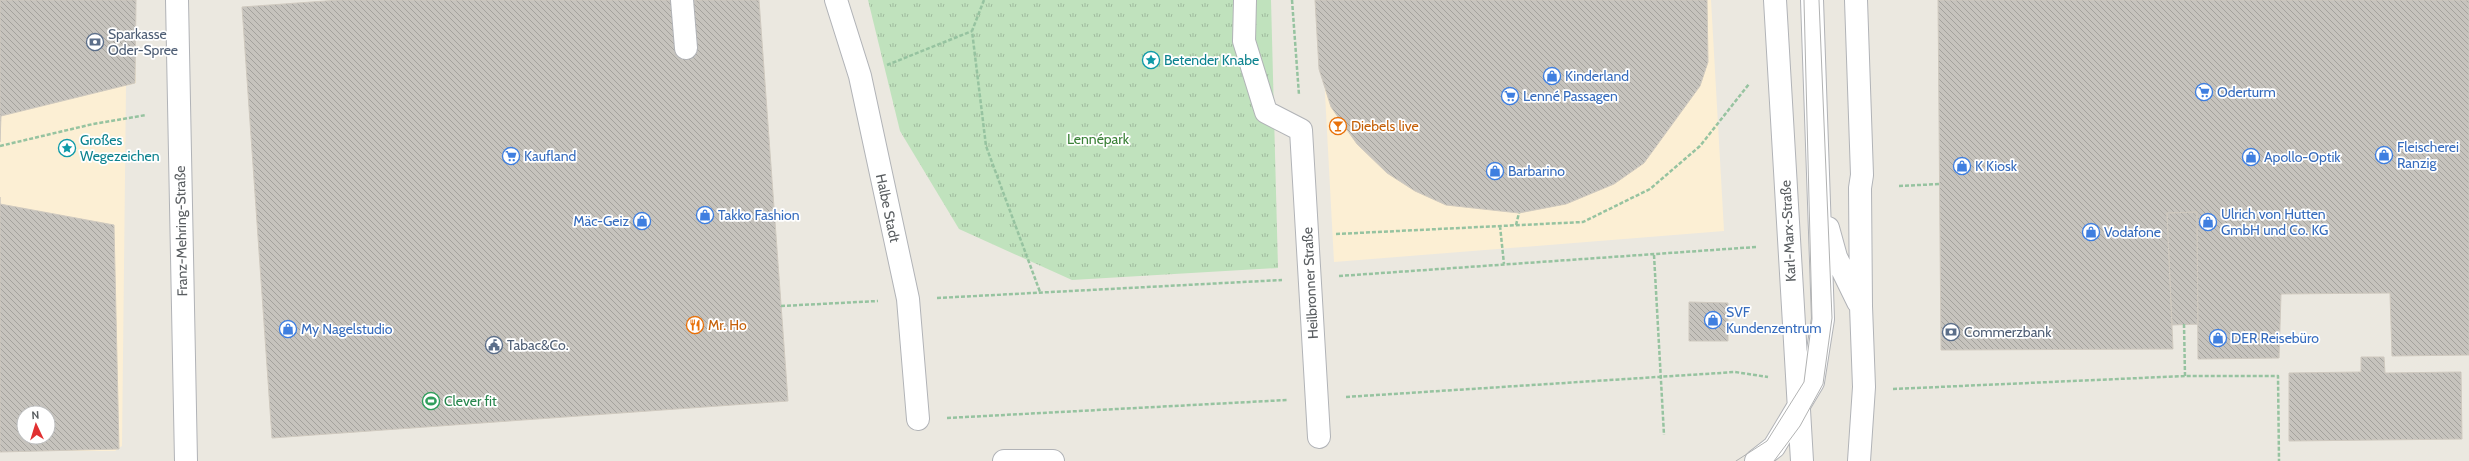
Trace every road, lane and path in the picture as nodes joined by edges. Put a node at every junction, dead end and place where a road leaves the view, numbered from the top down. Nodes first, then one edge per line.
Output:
1 (177, 0) edge
2 (682, 0) edge
3 (836, 0) edge
4 (984, 0) edge
5 (1245, 0) edge
6 (1292, 0) edge
7 (1775, 0) edge
8 (1812, 0) edge
9 (1856, 0) edge
10 (972, 31) junction
11 (686, 48) dead end
12 (860, 76) junction
13 (1749, 84) dead end
14 (146, 115) dead end
15 (1301, 130) junction
16 (0, 146) edge
17 (1819, 184) junction
18 (1940, 184) dead end
19 (1899, 186) dead end
20 (1519, 213) dead end
21 (1516, 225) junction
22 (1500, 226) junction
23 (1307, 236) junction
24 (1756, 248) dead end
25 (1654, 254) junction
26 (1504, 264) junction
27 (1310, 278) junction
28 (1040, 292) junction
29 (908, 299) junction
30 (781, 306) dead end
31 (1860, 306) junction
32 (1812, 319) dead end
33 (2184, 324) dead end
34 (2185, 376) junction
35 (1813, 382) junction
36 (1907, 390) dead end
37 (1798, 410) junction
38 (918, 419) dead end
39 (1664, 435) dead end
40 (1319, 437) dead end
41 (186, 461) edge
42 (1004, 461) edge
43 (1053, 461) edge
44 (1756, 461) edge
45 (1802, 461) edge
46 (1816, 461) edge
47 (1859, 461) edge
48 (2279, 461) edge

1 - 41 street, Franz-Mehring-Straße
2 - 11 street
3 - 12 street, Halbe Stadt
4 - 10 path
5 - 15 street
6 - 15 path
7 - 37 street, Karl-Marx-Straße
8 - 17 street
9 - 31 street
10 - 12 path
10 - 28 path
12 - 29 street, Halbe Stadt
13 - 21 path
14 - 16 path
15 - 23 street, Heilbronner Straße
17 - 31 street
17 - 35 street
18 - 19 path
20 - 21 path
21 - 22 path
22 - 23 path
22 - 26 path
23 - 27 street, Heilbronner Straße
24 - 25 path
25 - 26 path
25 - 39 path
26 - 27 path
27 - 28 path
27 - 40 street, Heilbronner Straße
28 - 29 path
29 - 30 path
29 - 38 street, Halbe Stadt
31 - 47 street
32 - 35 street
33 - 34 path
34 - 36 path
34 - 48 path
35 - 37 street
35 - 46 street
37 - 44 street
37 - 45 street, Karl-Marx-Straße
42 - 43 street

